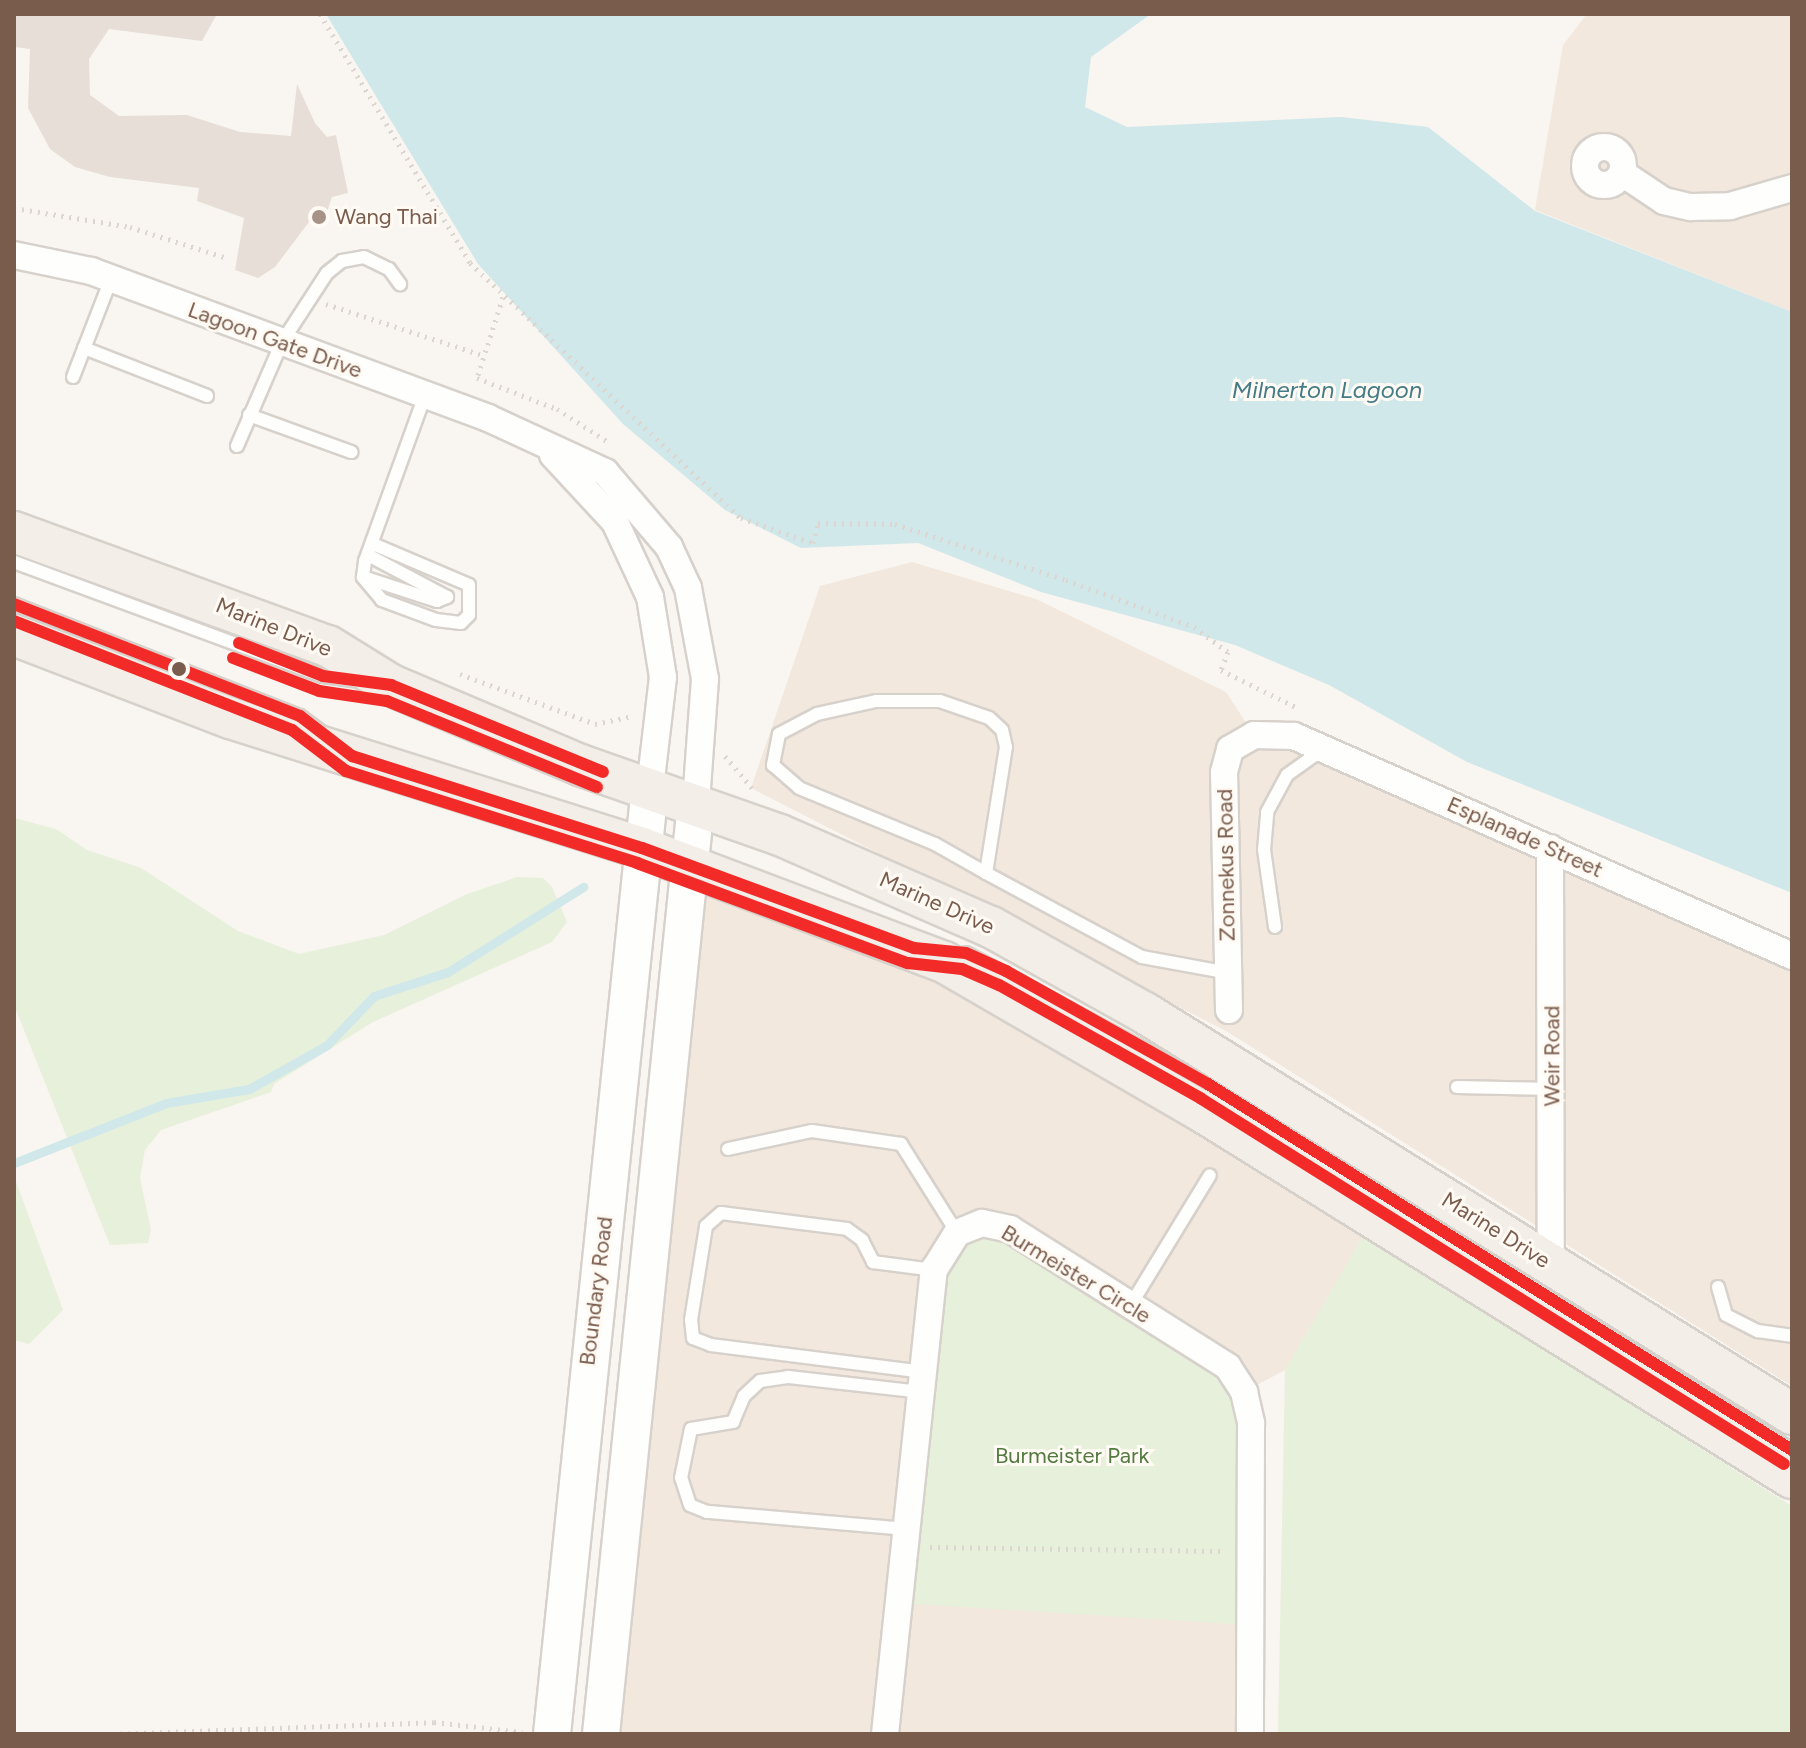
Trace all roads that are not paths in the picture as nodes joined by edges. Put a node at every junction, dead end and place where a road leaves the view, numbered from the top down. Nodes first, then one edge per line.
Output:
1 (1622, 173) dead end
2 (1787, 191) edge
3 (14, 255) edge
4 (111, 279) junction
5 (400, 284) dead end
6 (282, 342) junction
7 (84, 348) junction
8 (73, 377) dead end
9 (425, 395) junction
10 (207, 396) dead end
11 (249, 415) junction
12 (533, 437) junction
13 (237, 446) dead end
14 (351, 452) dead end
15 (14, 532) edge
16 (370, 549) junction
17 (14, 562) edge
18 (363, 577) junction
19 (14, 604) edge
20 (14, 635) edge
21 (391, 685) junction
22 (1254, 735) joint
23 (1323, 749) junction
24 (352, 756) junction
25 (650, 787) junction
26 (696, 803) junction
27 (642, 848) junction
28 (1550, 848) junction
29 (689, 865) junction
30 (986, 873) junction
31 (1275, 927) dead end
32 (914, 948) junction
33 (1792, 956) edge
34 (1229, 973) junction
35 (1229, 1010) dead end
36 (1457, 1087) dead end
37 (1552, 1089) junction
38 (728, 1149) dead end
39 (1210, 1175) dead end
40 (957, 1233) junction
41 (1551, 1264) junction
42 (934, 1270) junction
43 (1718, 1287) dead end
44 (1130, 1307) junction
45 (1792, 1336) edge
46 (922, 1382) junction
47 (1792, 1414) edge
48 (1792, 1450) edge
49 (1792, 1478) edge
50 (906, 1538) junction
51 (552, 1734) edge
52 (601, 1734) edge
53 (885, 1734) edge
54 (1250, 1734) edge

1 - 2 street
3 - 4 street, Lagoon Gate Drive
4 - 6 street, Lagoon Gate Drive
4 - 7 lane
5 - 6 lane
6 - 9 street, Lagoon Gate Drive
6 - 11 lane
7 - 8 lane
7 - 10 lane
9 - 12 street, Lagoon Gate Drive
9 - 16 lane
11 - 13 lane
11 - 14 lane
12 - 25 street, Lagoon Gate Drive
12 - 26 street, Lagoon Gate Drive
15 - 21 main road, Marine Drive
16 - 18 lane
16 - 18 lane
16 - 18 lane
17 - 21 lane
19 - 24 lane
20 - 24 main road
21 - 25 main road, Marine Drive
22 - 23 street, Esplanade Street
22 - 34 street, Zonnekus Road
23 - 28 street, Esplanade Street
23 - 31 lane
24 - 27 main road
25 - 26 main road, Marine Drive
25 - 27 main road, Lagoon Gate Drive
26 - 29 main road, Lagoon Gate Drive
26 - 41 main road, Marine Drive
27 - 29 main road
27 - 51 main road, Boundary Road
28 - 33 street, Esplanade Street
28 - 37 street, Weir Road
29 - 32 main road
29 - 52 main road
30 - 30 lane
30 - 34 lane
32 - 48 lane
32 - 49 main road
34 - 35 street, Zonnekus Road
36 - 37 lane
37 - 41 street, Weir Road
38 - 40 lane
39 - 44 lane
40 - 42 street
40 - 44 street, Burmeister Circle
41 - 47 main road, Marine Drive
42 - 46 street
42 - 46 lane
43 - 45 lane
44 - 54 street, Burmeister Circle
46 - 50 street
46 - 50 lane
50 - 53 street

